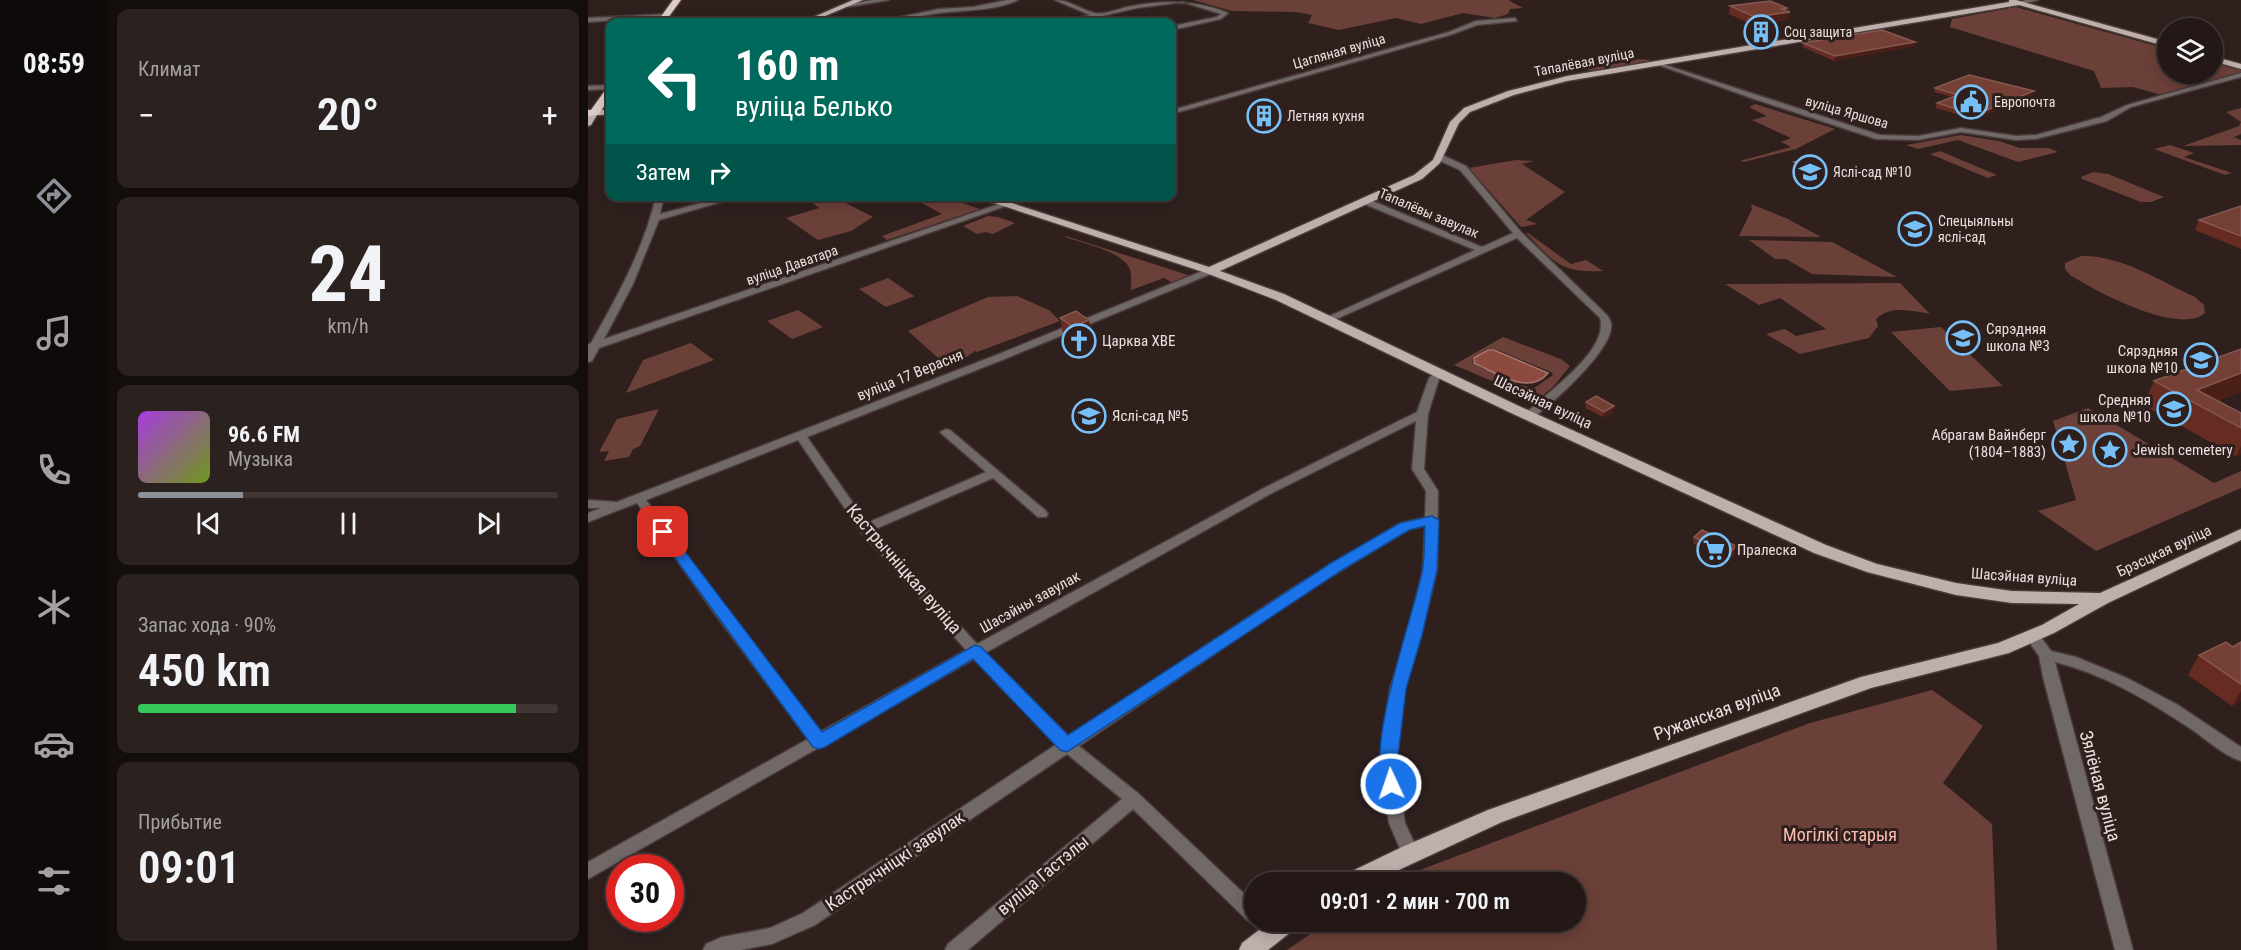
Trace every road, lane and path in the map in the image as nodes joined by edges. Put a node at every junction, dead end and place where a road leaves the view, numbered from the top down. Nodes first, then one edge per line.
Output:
1 (677, 0) edge
2 (886, 0) edge
3 (1015, 0) edge
4 (1058, 0) edge
5 (1164, 0) edge
6 (2007, 0) edge
7 (2035, 0) edge
8 (853, 2) edge
9 (2019, 3) junction
10 (1138, 7) junction
11 (1096, 16) junction
12 (664, 18) edge
13 (815, 18) edge
14 (901, 18) edge
15 (1087, 18) edge
16 (1101, 18) edge
17 (588, 20) edge
18 (606, 20) edge
19 (1515, 20) dead end
20 (1176, 27) edge
21 (2157, 42) edge
22 (2223, 61) edge
23 (1658, 63) junction
24 (2241, 67) edge
25 (2241, 75) edge
26 (588, 88) edge
27 (606, 89) edge
28 (606, 94) edge
29 (1176, 111) edge
30 (606, 113) edge
31 (590, 116) edge
32 (1439, 158) junction
33 (659, 201) edge
34 (719, 201) edge
35 (993, 201) edge
36 (1365, 201) junction
37 (1005, 205) junction
38 (655, 218) junction
39 (1518, 234) junction
40 (1483, 250) junction
41 (1210, 271) junction
42 (1328, 319) junction
43 (590, 348) edge
44 (588, 359) edge
45 (1441, 373) junction
46 (1422, 414) junction
47 (1529, 416) junction
48 (946, 432) dead end
49 (801, 436) junction
50 (995, 473) junction
51 (639, 498) junction
52 (588, 504) edge
53 (620, 505) junction
54 (1042, 514) dead end
55 (588, 518) edge
56 (1432, 520) junction
57 (865, 529) junction
58 (2241, 534) edge
59 (2037, 597) junction
60 (2102, 599) junction
61 (2040, 632) junction
62 (975, 651) junction
63 (2046, 655) junction
64 (819, 742) junction
65 (1067, 745) junction
66 (2241, 755) edge
67 (1132, 800) junction
68 (1410, 853) junction
69 (588, 871) edge
70 (1372, 872) edge
71 (1244, 906) edge
72 (1266, 932) edge
73 (712, 950) edge
74 (954, 950) edge
75 (1250, 950) edge
76 (2124, 950) edge

1 - 12 highway
2 - 8 street
3 - 14 street
4 - 11 street
5 - 10 street
6 - 9 main road
7 - 9 street
8 - 13 main road
9 - 21 main road
9 - 23 main road, Тапалёвая вуліца
10 - 11 street
10 - 20 street
11 - 15 street
11 - 16 street
17 - 18 street
19 - 29 street, Цагляная вуліца
22 - 24 main road
23 - 25 street, вуліца Яршова
23 - 32 main road, Тапалёвая вуліца
26 - 27 street
28 - 31 highway
30 - 31 main road
32 - 36 main road, Тапалёвая вуліца
32 - 39 street
33 - 38 street
34 - 38 street
35 - 37 main road, Шасэйная вуліца
36 - 40 street, Тапалёвы завулак
36 - 41 main road, Тапалёвая вуліца
37 - 41 main road, Шасэйная вуліца
37 - 43 street, вуліца Даватара
38 - 43 street
39 - 40 street
39 - 47 street
40 - 42 street
41 - 42 main road, Шасэйная вуліца
41 - 49 street, вуліца 17 Верасня
42 - 45 main road, Шасэйная вуліца
43 - 44 street
45 - 46 street
45 - 47 main road, Шасэйная вуліца
46 - 56 street
46 - 62 street, Шасэйны завулак
47 - 59 main road, Шасэйная вуліца
48 - 50 street
49 - 51 street, вуліца 17 Верасня
49 - 57 street, Кастрычніцкая вуліца
50 - 54 street
50 - 57 street
51 - 53 street, вуліца 17 Верасня
51 - 64 street
52 - 53 street, вуліца 17 Верасня
53 - 55 street, вуліца 17 Верасня
56 - 65 street, Кастрычніцкі завулак
56 - 68 street
57 - 62 street, Кастрычніцкая вуліца
58 - 60 main road, Брэсцкая вуліца
59 - 60 main road, Шасэйная вуліца
59 - 61 main road
60 - 61 main road, Ружанская вуліца
61 - 63 street, Зялёная вуліца
61 - 68 main road, Ружанская вуліца
62 - 64 street, Шасэйны завулак
62 - 65 street, Кастрычніцкая вуліца
63 - 66 street
63 - 76 street, Зялёная вуліца
64 - 69 street, Шасэйны завулак
65 - 67 street, Кастрычніцкая вуліца
65 - 73 street, Кастрычніцкі завулак
67 - 71 street, Кастрычніцкая вуліца
67 - 74 street, вуліца Гастэлы
68 - 70 main road, Ружанская вуліца
72 - 75 main road

